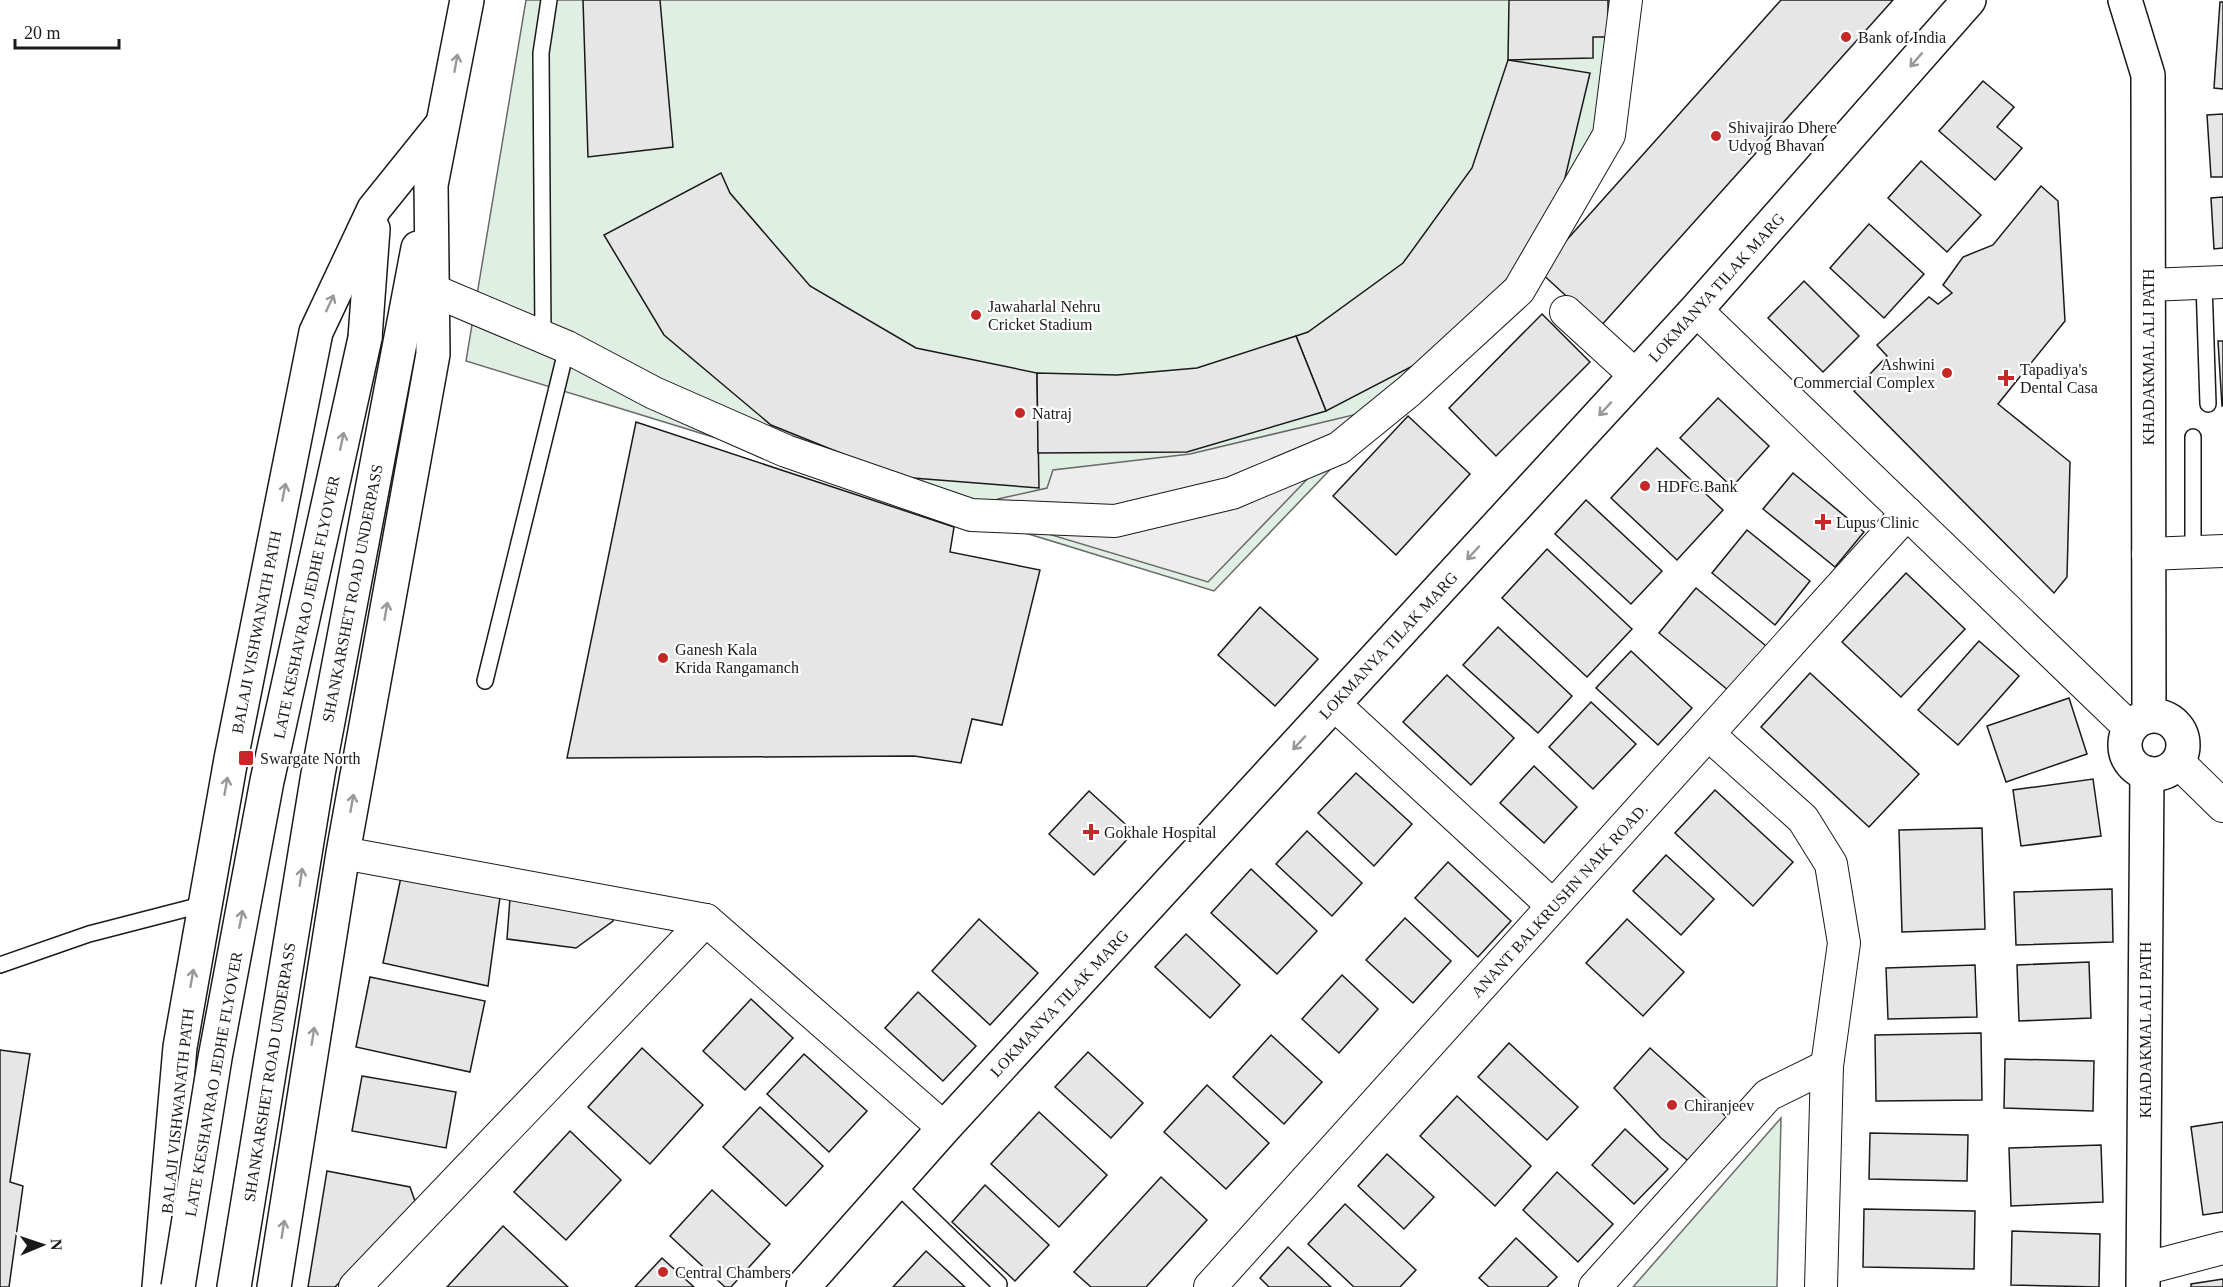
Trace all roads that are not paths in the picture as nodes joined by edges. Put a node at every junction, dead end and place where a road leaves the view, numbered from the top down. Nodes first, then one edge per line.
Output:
1 (467, 0) edge
2 (549, 0) edge
3 (1626, 0) edge
4 (1969, 0) edge
5 (2126, 0) edge
6 (445, 120) junction
7 (431, 184) junction
8 (374, 209) junction
9 (2214, 282) edge
10 (2148, 285) junction
11 (432, 290) junction
12 (1696, 310) junction
13 (1566, 312) dead end
14 (555, 342) junction
15 (1636, 376) junction
16 (2208, 404) dead end
17 (2193, 437) dead end
18 (1907, 513) junction
19 (2208, 552) edge
20 (2148, 554) junction
21 (485, 681) dead end
22 (1334, 704) junction
23 (2139, 722) junction
24 (1708, 734) junction
25 (2178, 762) junction
26 (2147, 773) junction
27 (2223, 806) edge
28 (343, 853) junction
29 (205, 904) junction
30 (1553, 906) junction
31 (706, 920) junction
32 (0, 965) edge
33 (1827, 1066) junction
34 (944, 1128) junction
35 (895, 1183) junction
36 (2223, 1248) edge
37 (2143, 1278) edge
38 (999, 1284) dead end
39 (159, 1287) edge
40 (178, 1287) edge
41 (234, 1287) edge
42 (274, 1287) edge
43 (355, 1287) edge
44 (803, 1287) edge
45 (1210, 1287) edge
46 (1595, 1287) edge
47 (1821, 1287) edge

6 -> 1 main road, BALAJI VISHWANATH PATH
2 - 14 lane
3 - 14 street
4 -> 12 main road, LOKMANYA TILAK MARG
5 - 10 main road, KHADAKMAL ALI PATH
6 - 7 main road, BALAJI VISHWANATH PATH
6 - 8 main road, BALAJI VISHWANATH PATH
7 - 11 main road, BALAJI VISHWANATH PATH
41 -> 7 main road, SHANKARSHET ROAD UNDERPASS
29 -> 8 main road, BALAJI VISHWANATH PATH
40 -> 8 main road, LATE KESHAVRAO JEDHE FLYOVER, bridge
9 - 10 street
9 - 16 lane
10 - 20 main road, KHADAKMAL ALI PATH
11 - 14 street
28 -> 11 main road, BALAJI VISHWANATH PATH
12 - 15 main road, LOKMANYA TILAK MARG
12 - 18 street
13 - 15 street
14 - 21 lane
15 -> 22 main road, LOKMANYA TILAK MARG
17 - 19 lane
18 - 23 street
18 - 24 street, ANANT BALKRUSHN NAIK ROAD.
19 - 20 street
20 - 23 main road, KHADAKMAL ALI PATH
22 - 30 street
22 -> 34 main road, LOKMANYA TILAK MARG
23 - 25 main road
23 - 26 main road
24 - 30 street, ANANT BALKRUSHN NAIK ROAD.
24 - 33 street
25 - 26 main road
25 - 27 street
26 - 37 main road, KHADAKMAL ALI PATH
28 - 31 street
42 -> 28 main road, BALAJI VISHWANATH PATH
29 - 32 lane
39 -> 29 main road, BALAJI VISHWANATH PATH
30 - 45 street, ANANT BALKRUSHN NAIK ROAD.
31 - 34 street
31 - 43 street
33 - 46 street
33 - 47 street
34 - 35 main road, LOKMANYA TILAK MARG
35 - 38 lane
35 - 44 main road, LOKMANYA TILAK MARG
36 - 37 street

